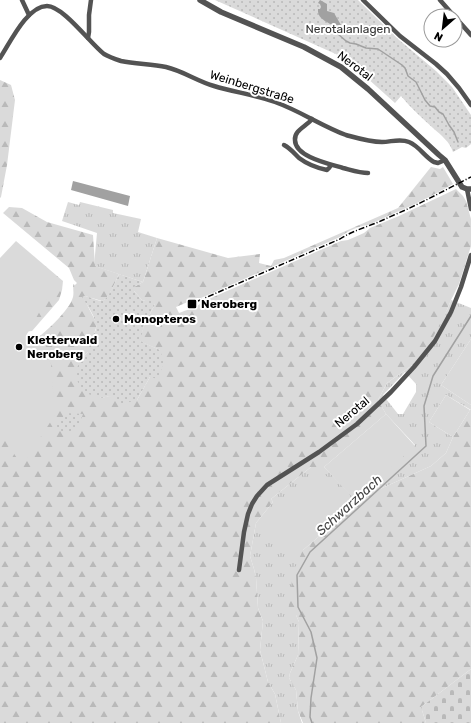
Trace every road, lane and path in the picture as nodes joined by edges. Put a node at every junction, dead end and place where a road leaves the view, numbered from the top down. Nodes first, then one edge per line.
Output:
1 (22, 0) edge
2 (91, 0) edge
3 (200, 0) edge
4 (363, 0) edge
5 (440, 0) edge
6 (447, 8) edge
7 (29, 15) junction
8 (463, 27) edge
9 (471, 35) edge
10 (88, 38) junction
11 (0, 58) edge
12 (471, 106) edge
13 (312, 119) junction
14 (284, 145) dead end
15 (445, 160) junction
16 (331, 165) junction
17 (368, 173) dead end
18 (469, 189) edge
19 (471, 209) edge
20 (471, 255) edge
21 (239, 570) dead end

1 - 7 street
2 - 10 street
3 - 15 street, Nerotal
4 - 12 street
5 - 6 street
7 - 10 street, Weinbergstraße
7 - 11 street
8 - 9 street
10 - 13 street, Weinbergstraße
13 - 15 street, Weinbergstraße
13 - 16 street
14 - 16 street
15 - 18 street, Nerotal
16 - 17 street
18 - 19 street, Nerotal
20 - 21 street, Nerotal

